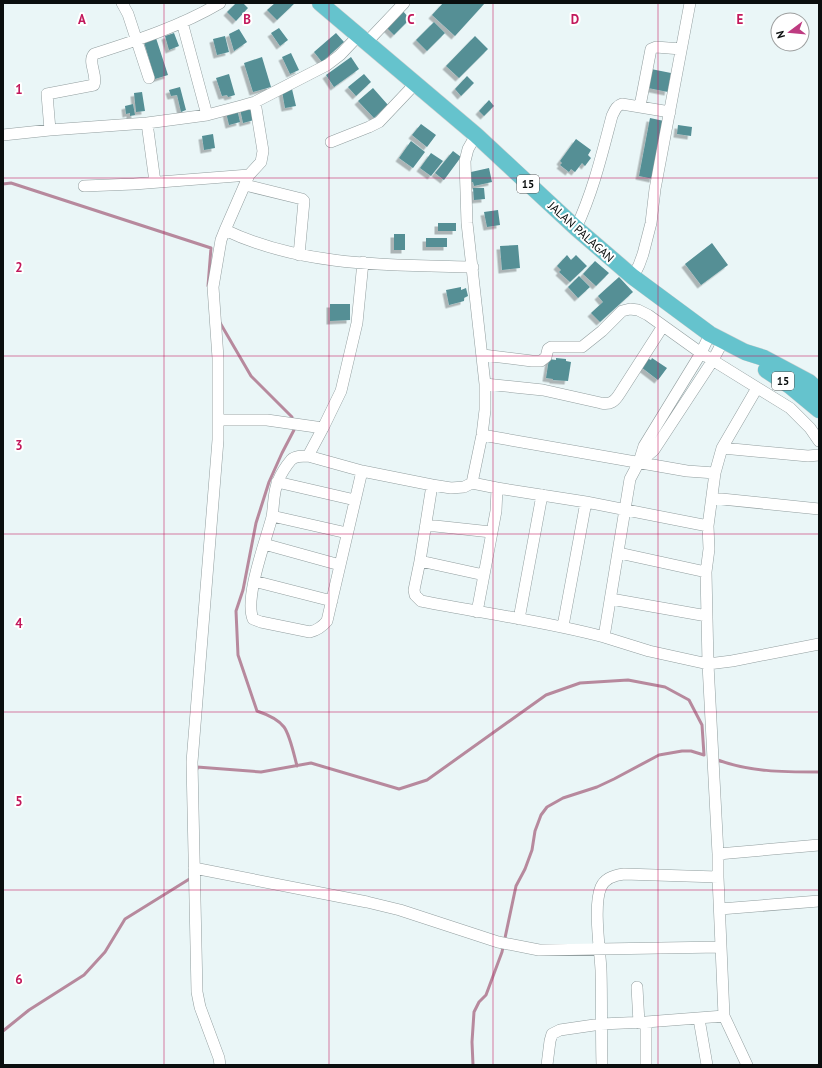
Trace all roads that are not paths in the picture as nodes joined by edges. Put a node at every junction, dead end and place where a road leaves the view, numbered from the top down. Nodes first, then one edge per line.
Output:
1 (122, 3) edge
2 (220, 3) edge
3 (320, 3) edge
4 (404, 3) edge
5 (690, 3) edge
6 (182, 22) junction
7 (362, 40) junction
8 (136, 41) junction
9 (682, 50) junction
10 (149, 78) dead end
11 (415, 84) junction
12 (255, 102) junction
13 (640, 106) junction
14 (670, 112) junction
15 (207, 114) junction
16 (147, 123) junction
17 (50, 130) junction
18 (3, 135) edge
19 (476, 135) junction
20 (331, 142) dead end
21 (247, 180) junction
22 (154, 182) junction
23 (84, 186) dead end
24 (576, 228) junction
25 (225, 230) junction
26 (299, 255) junction
27 (363, 262) junction
28 (473, 267) junction
29 (633, 277) junction
30 (663, 326) junction
31 (716, 338) junction
32 (745, 352) junction
33 (701, 353) junction
34 (483, 355) junction
35 (713, 360) junction
36 (485, 384) junction
37 (816, 386) edge
38 (757, 388) junction
39 (819, 410) edge
40 (218, 420) junction
41 (323, 428) junction
42 (482, 435) junction
43 (819, 441) edge
44 (722, 448) junction
45 (819, 455) edge
46 (308, 456) junction
47 (639, 462) junction
48 (362, 471) junction
49 (715, 474) junction
50 (277, 482) junction
51 (472, 483) junction
52 (432, 485) junction
53 (497, 488) junction
54 (542, 495) junction
55 (712, 498) junction
56 (355, 500) junction
57 (586, 502) junction
58 (819, 509) edge
59 (626, 510) junction
60 (272, 516) junction
61 (426, 525) junction
62 (708, 526) junction
63 (491, 532) junction
64 (347, 533) junction
65 (264, 544) junction
66 (618, 553) junction
67 (420, 561) junction
68 (340, 565) junction
69 (706, 572) junction
70 (484, 575) junction
71 (254, 581) junction
72 (611, 599) junction
73 (332, 601) junction
74 (477, 612) junction
75 (707, 616) junction
76 (519, 619) junction
77 (563, 626) junction
78 (604, 637) junction
79 (819, 644) edge
80 (708, 664) junction
81 (819, 845) edge
82 (718, 854) junction
83 (198, 869) junction
84 (718, 877) junction
85 (819, 901) edge
86 (720, 909) junction
87 (721, 947) junction
88 (598, 949) junction
89 (637, 987) dead end
90 (724, 1016) junction
91 (699, 1019) junction
92 (642, 1022) junction
93 (601, 1024) junction
94 (220, 1065) edge
95 (547, 1065) edge
96 (602, 1065) edge
97 (646, 1065) edge
98 (707, 1065) edge
99 (747, 1065) edge

1 - 8 street
2 - 6 street
3 - 7 highway, JALAN PALAGAN / 15
4 - 7 street
5 - 9 street
6 - 8 street
6 - 15 street
7 - 11 highway, JALAN PALAGAN / 15
7 - 12 street
8 - 10 street
8 - 17 street
9 - 13 street
9 - 14 street
11 - 19 highway, JALAN PALAGAN / 15
11 - 20 street
12 - 15 street
12 - 21 street
13 - 14 street
13 - 24 street
14 - 29 street
15 - 16 street
16 - 17 street
16 - 22 street
17 - 18 street
19 - 24 highway, JALAN PALAGAN / 15
19 - 28 street
21 - 22 street
21 - 25 street
21 - 26 street
22 - 23 street
24 - 29 highway, JALAN PALAGAN / 15
25 - 26 street
25 - 40 street
26 - 27 street
27 - 28 street
27 - 41 street
28 - 34 street
29 - 31 highway, JALAN PALAGAN / 15
30 - 33 street
30 - 34 street
30 - 36 street
31 - 32 highway, JALAN PALAGAN / 15
31 - 33 street
31 - 35 street
32 - 37 highway, JALAN PALAGAN / 15
32 - 39 highway, JALAN PALAGAN / 15
33 - 35 street
33 - 47 street
34 - 36 street
35 - 38 street
35 - 47 street
36 - 42 street
38 - 43 street
38 - 44 street
40 - 41 street
40 - 83 street
41 - 46 street
42 - 47 street
42 - 51 street
44 - 45 street
44 - 49 street
46 - 48 street
46 - 50 street
47 - 49 street
47 - 59 street
48 - 52 street
48 - 56 street
49 - 55 street
50 - 56 street
50 - 60 street
51 - 52 street
51 - 53 street
52 - 61 street
53 - 54 street
53 - 63 street
54 - 57 street
54 - 76 street
55 - 58 street
55 - 62 street
56 - 64 street
57 - 59 street
57 - 77 street
59 - 62 street
59 - 66 street
60 - 64 street
60 - 65 street
61 - 63 street
61 - 67 street
62 - 69 street
63 - 70 street
64 - 68 street
65 - 68 street
65 - 71 street
66 - 69 street
66 - 72 street
67 - 70 street
67 - 74 street
68 - 73 street
69 - 75 street
70 - 74 street
71 - 73 street
71 - 73 street
72 - 75 street
72 - 78 street
74 - 76 street
75 - 80 street
76 - 77 street
77 - 78 street
78 - 80 street
79 - 80 street
80 - 82 street
81 - 82 street
82 - 84 street
83 - 88 street
83 - 94 street
84 - 86 street
84 - 88 street
85 - 86 street
86 - 87 street
87 - 88 street
87 - 90 street
88 - 93 street
89 - 92 street
90 - 91 street
90 - 99 street
91 - 92 street
91 - 98 street
92 - 93 street
92 - 97 street
93 - 95 street
93 - 96 street

